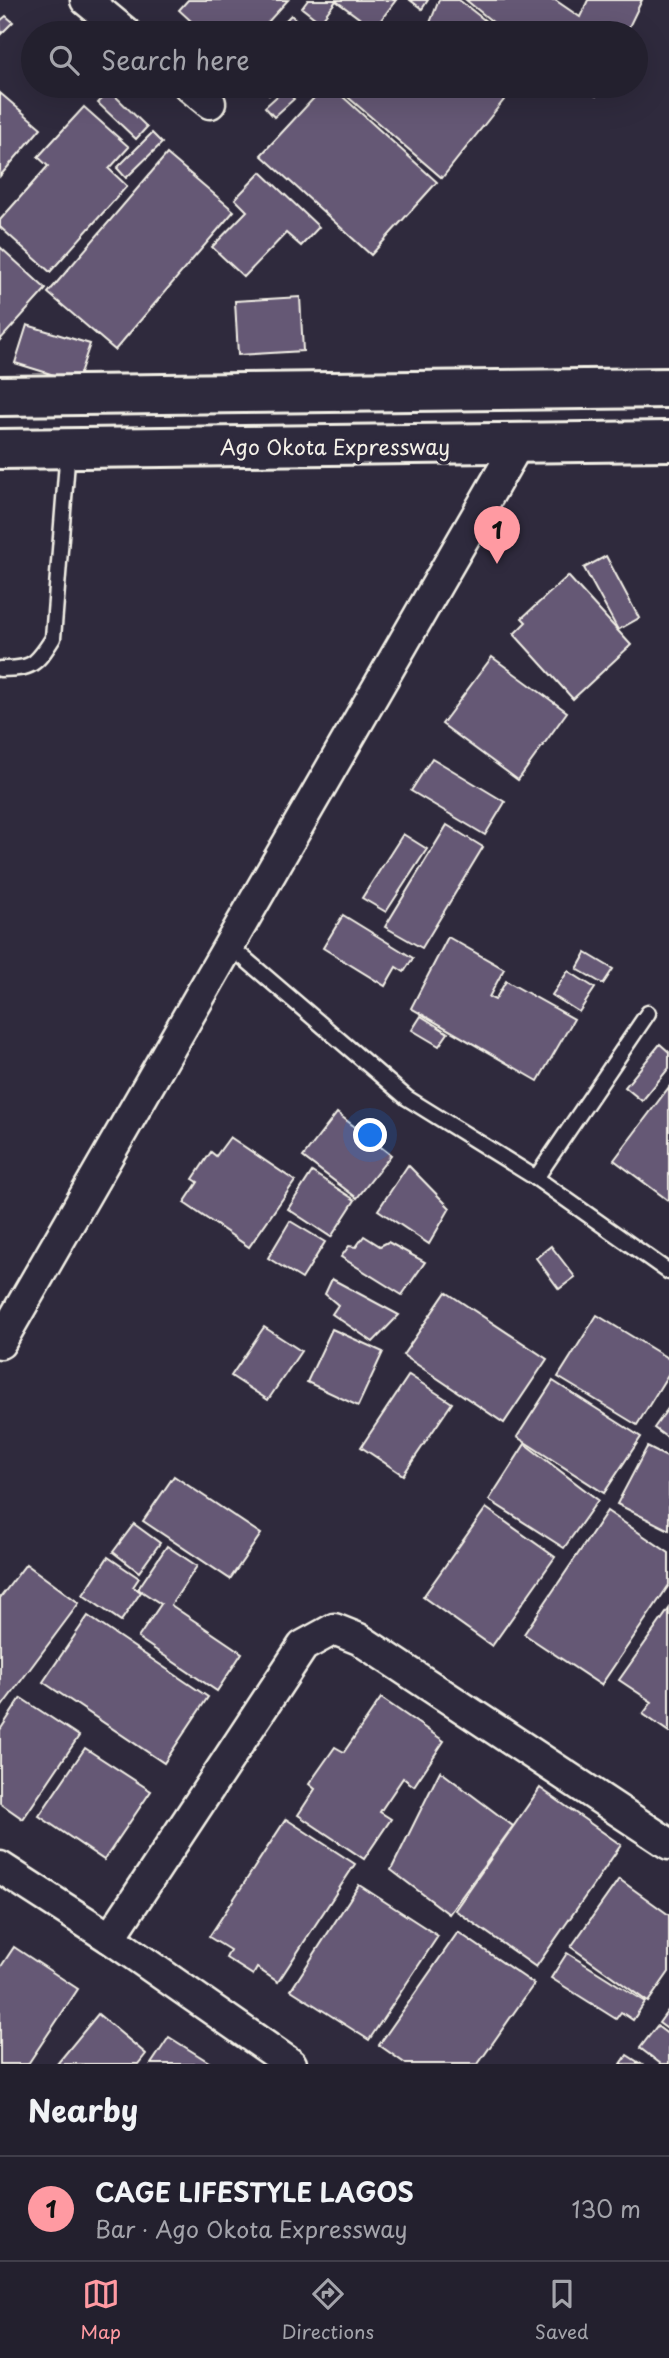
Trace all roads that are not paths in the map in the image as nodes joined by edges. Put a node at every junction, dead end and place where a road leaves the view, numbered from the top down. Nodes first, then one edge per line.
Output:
1 (86, 0) edge
2 (111, 21) edge
3 (669, 388) edge
4 (0, 396) edge
5 (669, 441) edge
6 (518, 444) junction
7 (68, 448) junction
8 (0, 449) edge
9 (0, 669) edge
10 (230, 946) junction
11 (648, 1013) dead end
12 (536, 1178) junction
13 (669, 1272) edge
14 (0, 1343) edge
15 (669, 1844) edge
16 (0, 1867) edge
17 (110, 1938) junction
18 (291, 2064) edge

1 - 2 street
3 - 4 main road
5 - 6 main road, Ago Okota Expressway
6 - 7 main road, Ago Okota Expressway
6 - 10 street
7 - 8 main road, Ago Okota Expressway
7 - 9 lane
10 - 12 lane
10 - 14 street
11 - 12 lane
12 - 13 lane
15 - 17 street
16 - 17 street
17 - 18 street

